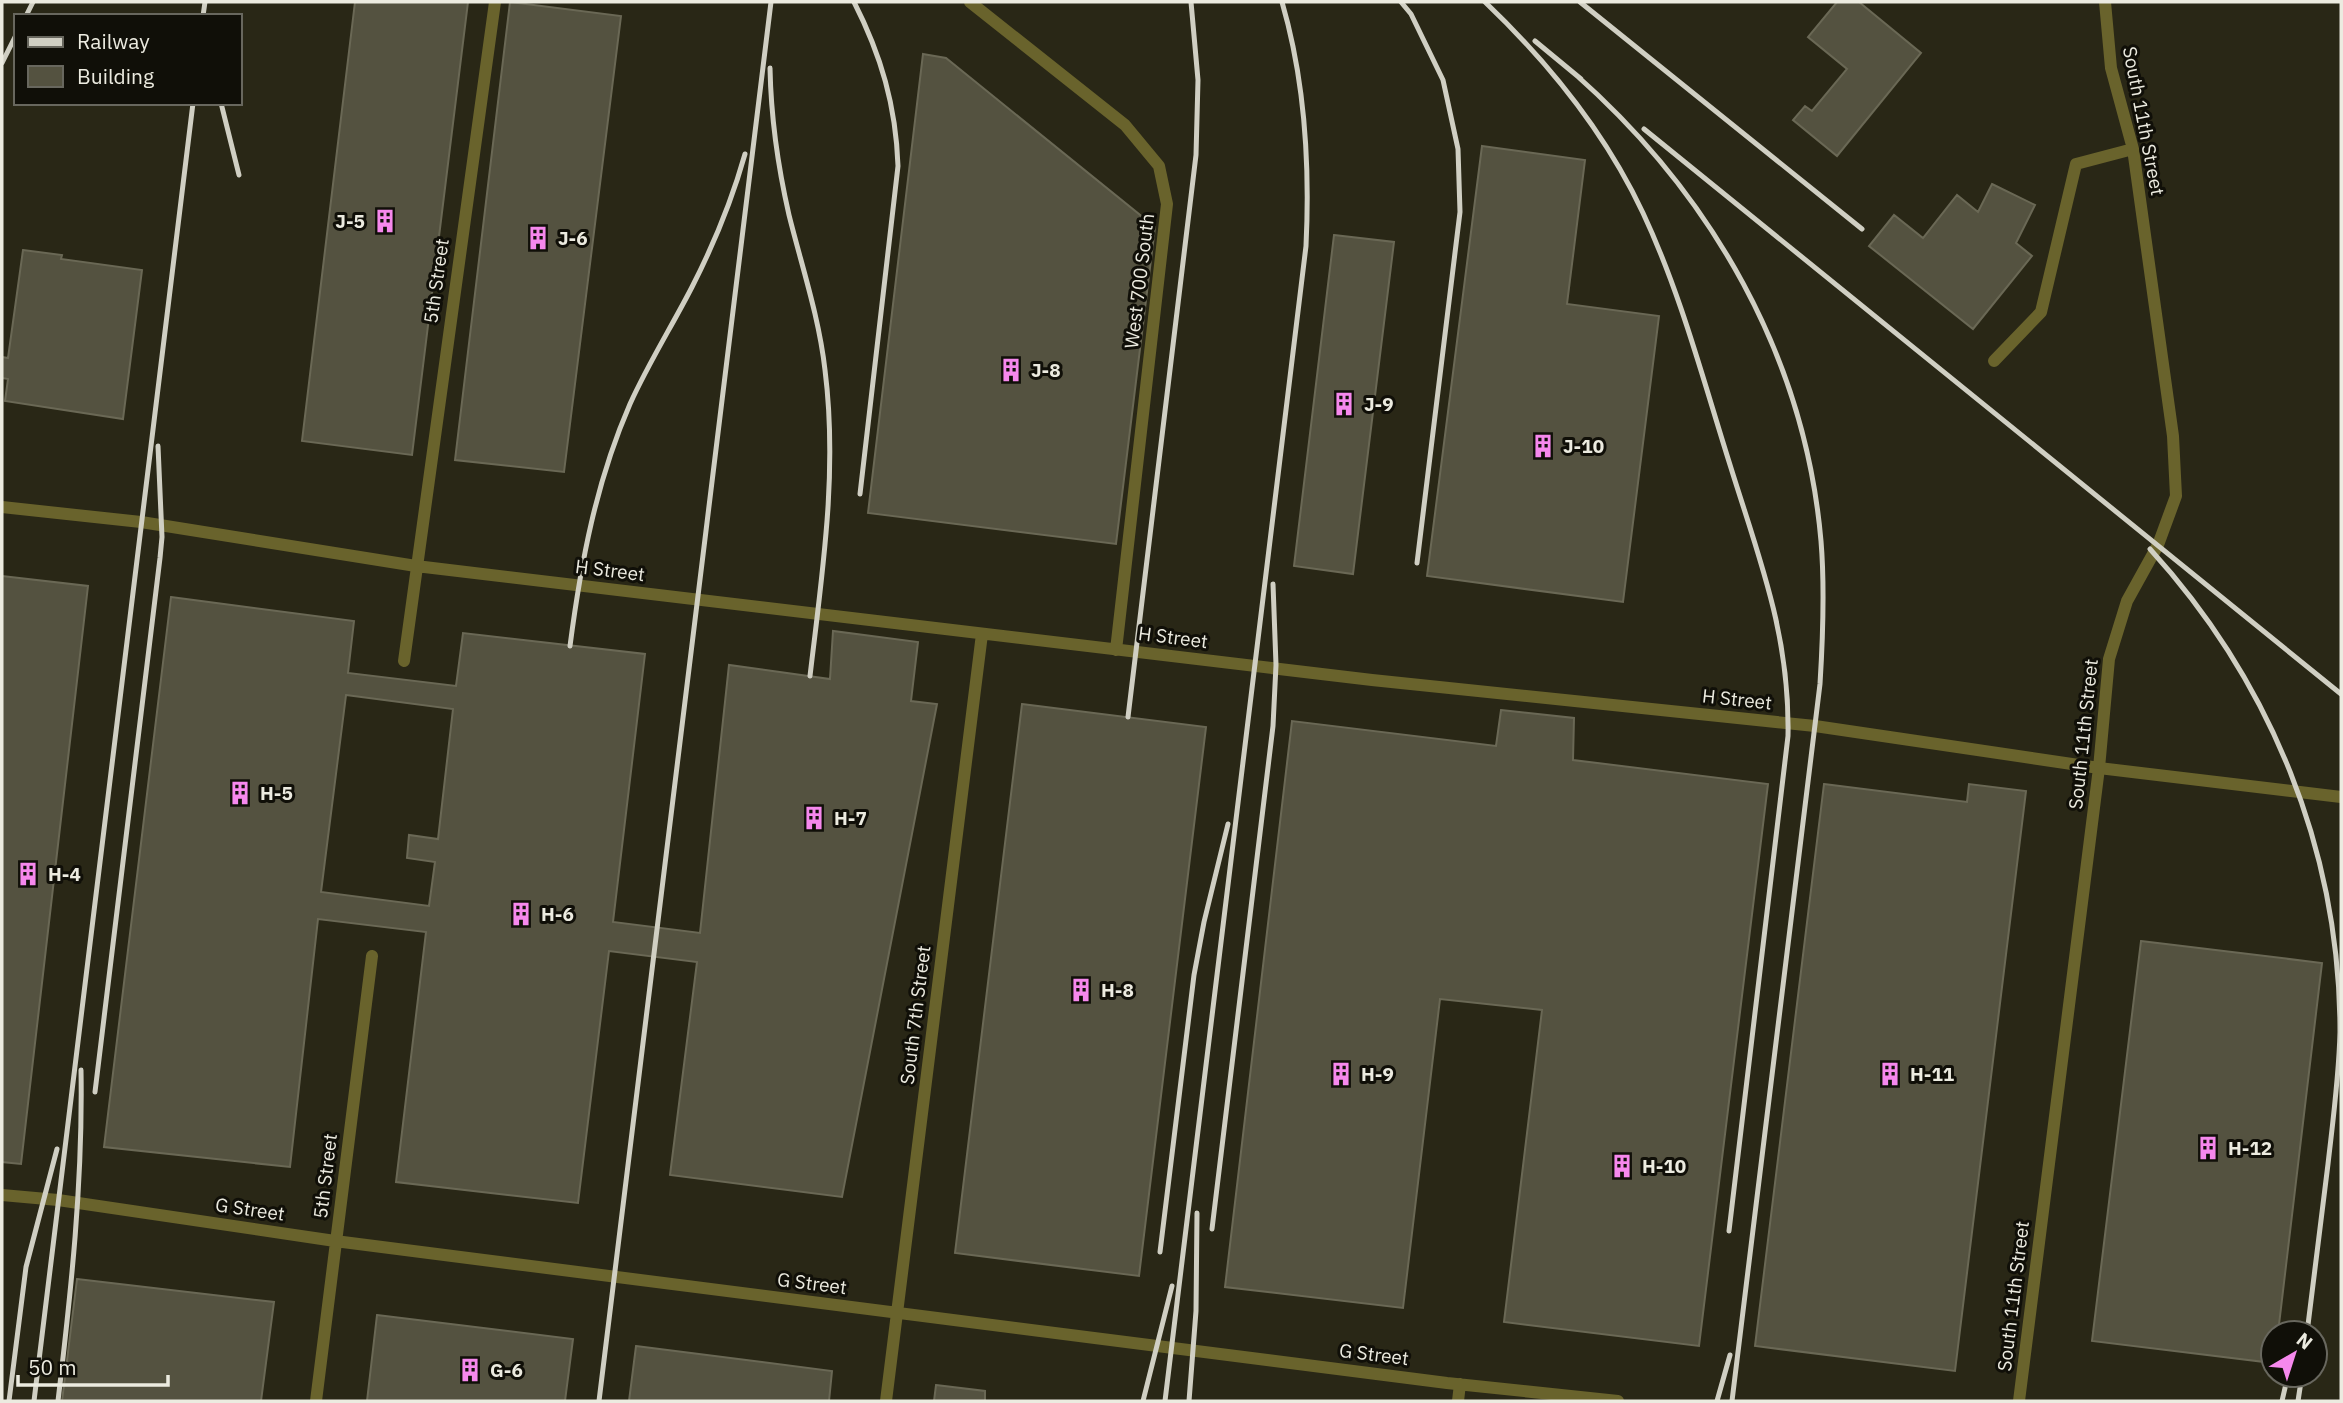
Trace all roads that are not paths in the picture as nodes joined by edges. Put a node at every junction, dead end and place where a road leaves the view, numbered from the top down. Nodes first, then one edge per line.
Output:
1 (495, 2) edge
2 (970, 2) edge
3 (2105, 2) edge
4 (2133, 149) junction
5 (1994, 361) dead end
6 (2, 507) edge
7 (416, 566) junction
8 (982, 634) junction
9 (1116, 650) junction
10 (404, 661) dead end
11 (2099, 768) junction
12 (2341, 797) edge
13 (372, 956) dead end
14 (2, 1195) edge
15 (335, 1241) junction
16 (897, 1313) junction
17 (1460, 1384) junction
18 (316, 1401) edge
19 (886, 1401) edge
20 (1458, 1401) edge
21 (1618, 1401) edge
22 (2019, 1401) edge

1 - 7 lane, 5th Street
2 - 9 lane, West 700 South
3 - 4 lane, South 11th Street
4 - 5 lane
4 - 11 lane, South 11th Street
6 - 7 lane, H Street
7 - 8 lane, H Street
7 - 10 lane, 5th Street
8 - 9 lane, H Street
8 - 16 lane, South 7th Street
9 - 11 lane, H Street
11 - 12 lane, H Street
11 - 22 lane, South 11th Street
13 - 15 lane, 5th Street
14 - 15 lane, G Street
15 - 16 lane, G Street
15 - 18 lane, 5th Street
16 - 17 lane, G Street
16 - 19 lane, South 7th Street
17 - 20 lane
17 - 21 lane, G Street

